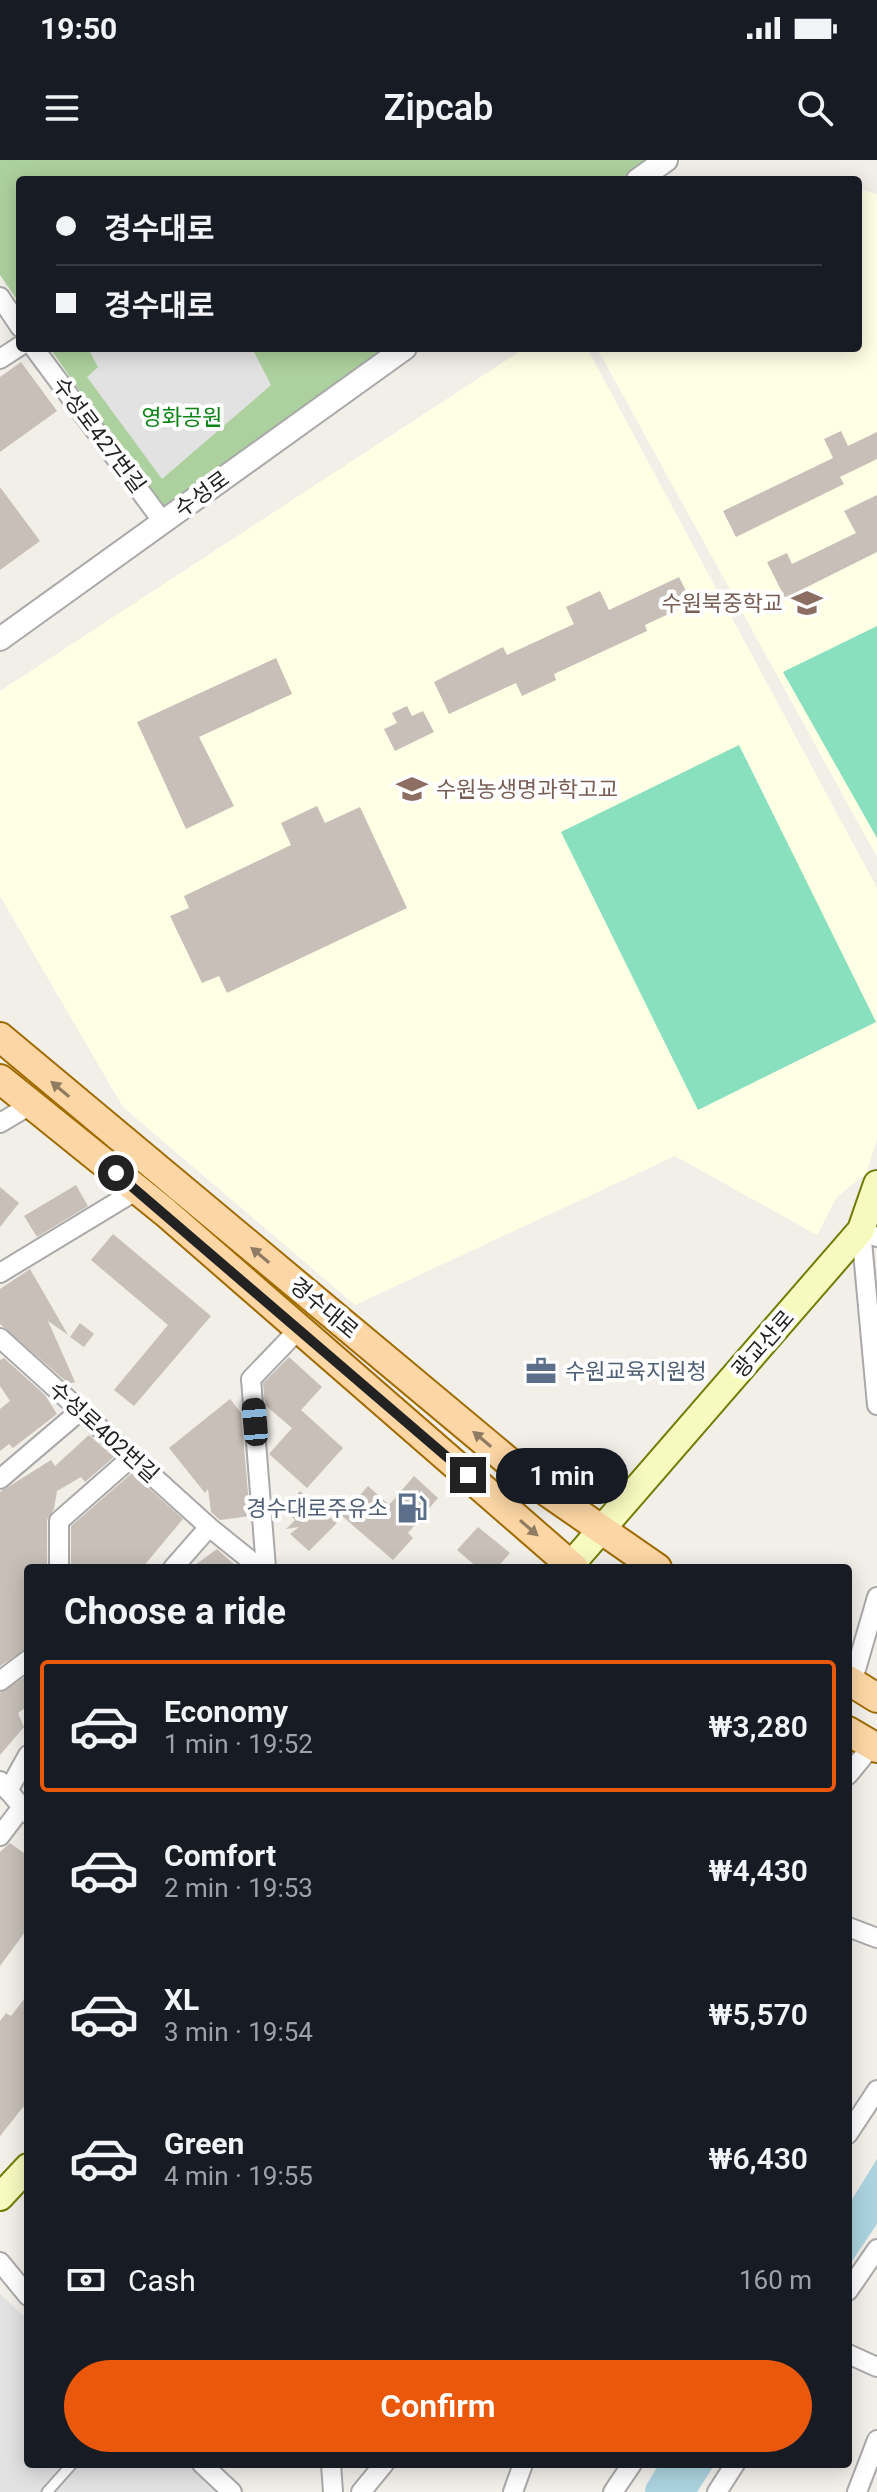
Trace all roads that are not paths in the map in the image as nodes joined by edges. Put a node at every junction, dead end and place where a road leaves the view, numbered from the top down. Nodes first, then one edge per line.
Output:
1 (666, 160) edge
2 (644, 176) edge
3 (0, 297) edge
4 (16, 321) edge
5 (37, 352) edge
6 (399, 352) edge
7 (163, 522) junction
8 (0, 639) edge
9 (0, 1037) edge
10 (0, 1079) edge
11 (32, 1104) junction
12 (0, 1123) edge
13 (877, 1184) edge
14 (137, 1190) junction
15 (869, 1234) edge
16 (0, 1273) edge
17 (299, 1329) junction
18 (0, 1338) edge
19 (877, 1405) edge
20 (80, 1411) junction
21 (132, 1457) junction
22 (0, 1479) edge
23 (209, 1527) junction
24 (602, 1530) junction
25 (59, 1564) edge
26 (177, 1564) edge
27 (258, 1564) edge
28 (263, 1564) edge
29 (568, 1564) edge
30 (574, 1564) edge
31 (651, 1564) edge
32 (877, 1597) edge
33 (24, 1663) edge
34 (852, 1676) edge
35 (0, 1681) edge
36 (852, 1683) edge
37 (877, 1698) edge
38 (852, 1733) edge
39 (875, 1747) edge
40 (24, 1760) edge
41 (852, 1771) edge
42 (4, 1786) edge
43 (24, 1809) edge
44 (24, 1811) edge
45 (0, 1836) edge
46 (852, 1929) edge
47 (877, 1938) edge
48 (877, 2090) edge
49 (852, 2128) edge
50 (24, 2171) edge
51 (0, 2197) edge
52 (877, 2249) edge
53 (0, 2262) edge
54 (852, 2285) edge
55 (24, 2291) edge
56 (852, 2356) edge
57 (877, 2367) edge
58 (877, 2440) edge
59 (68, 2468) edge
60 (206, 2468) edge
61 (331, 2468) edge
62 (381, 2468) edge
63 (522, 2468) edge
64 (629, 2468) edge
65 (732, 2468) edge
66 (47, 2492) edge
67 (232, 2492) edge
68 (333, 2492) edge
69 (361, 2492) edge
70 (513, 2492) edge
71 (613, 2492) edge
72 (717, 2492) edge
73 (857, 2492) edge

1 - 2 street
3 - 4 street
5 - 7 street, 수성로427번길
6 - 7 street, 수성로
7 - 8 street, 수성로
24 -> 9 main road, 경수대로
10 - 11 main road, 경수대로
11 - 12 street
11 - 14 main road, 경수대로
13 - 15 main road, 광교산로
14 - 16 street
14 - 17 main road, 경수대로
15 - 19 street
15 - 24 main road, 광교산로
17 - 28 street
17 -> 29 main road, 경수대로
18 - 20 street, 수성로402번길
20 - 21 street, 수성로402번길
20 - 22 street
21 - 23 street, 수성로402번길
21 - 25 street
23 - 26 street
23 - 27 street, 수성로402번길
24 - 30 main road, 광교산로
24 - 31 main road, 경수대로
32 - 34 street
33 - 35 street
36 - 37 main road
38 - 39 main road
39 - 41 street
40 - 42 street
42 - 43 street
44 - 45 street
46 - 47 street
48 - 49 street
50 - 51 main road
52 - 54 street
53 - 55 street
56 - 57 street
58 - 73 street
59 - 66 lane
60 - 67 street
61 - 68 street
62 - 69 street
63 - 70 street
64 - 71 street
65 - 72 street

